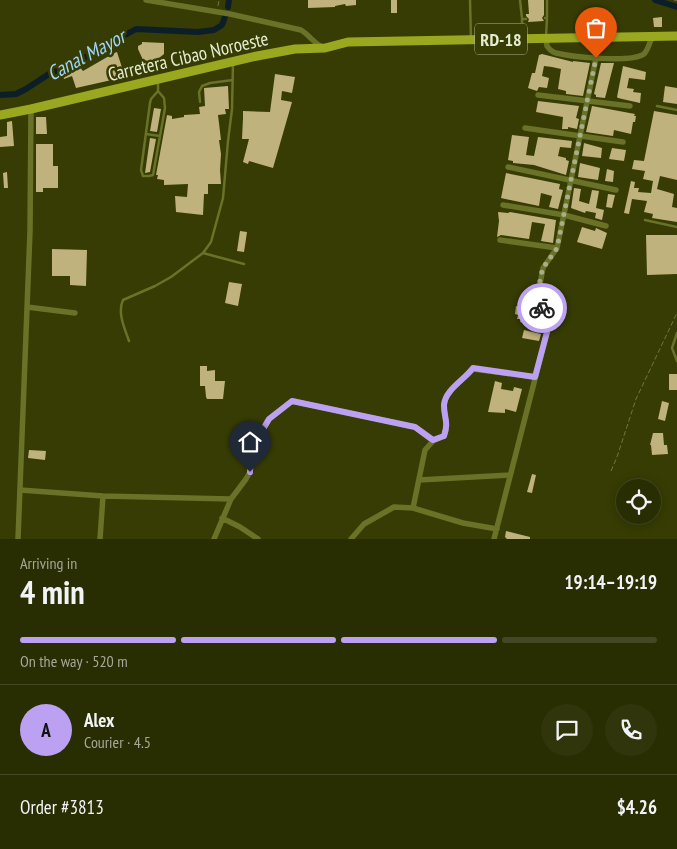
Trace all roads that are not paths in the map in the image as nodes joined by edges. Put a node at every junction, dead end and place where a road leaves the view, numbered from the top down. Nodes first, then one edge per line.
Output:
1 (146, 0) edge
2 (470, 0) edge
3 (520, 0) edge
4 (547, 0) edge
5 (652, 36) junction
6 (677, 36) edge
7 (546, 38) junction
8 (522, 39) junction
9 (471, 40) junction
10 (325, 48) junction
11 (596, 58) junction
12 (233, 62) junction
13 (157, 79) junction
14 (233, 80) junction
15 (158, 91) junction
16 (538, 95) dead end
17 (588, 100) junction
18 (200, 102) dead end
19 (630, 106) dead end
20 (656, 106) dead end
21 (31, 109) junction
22 (677, 110) edge
23 (0, 115) edge
24 (525, 128) dead end
25 (146, 134) junction
26 (581, 135) junction
27 (160, 136) junction
28 (623, 142) dead end
29 (508, 167) dead end
30 (571, 180) junction
31 (616, 190) dead end
32 (503, 205) dead end
33 (564, 215) junction
34 (645, 220) dead end
35 (606, 226) dead end
36 (677, 227) edge
37 (500, 240) dead end
38 (557, 248) junction
39 (203, 252) junction
40 (244, 264) dead end
41 (27, 307) junction
42 (75, 313) dead end
43 (677, 333) edge
44 (130, 341) dead end
45 (677, 361) edge
46 (535, 377) junction
47 (433, 440) junction
48 (510, 475) junction
49 (419, 480) junction
50 (20, 490) junction
51 (103, 496) junction
52 (231, 499) junction
53 (412, 508) junction
54 (222, 518) junction
55 (497, 528) junction
56 (18, 539) edge
57 (100, 539) edge
58 (214, 539) edge
59 (258, 539) edge
60 (351, 539) edge
61 (494, 539) edge

1 - 10 street
2 - 9 lane
3 - 8 lane
4 - 7 lane
5 - 6 main road, RD-18
5 - 7 main road, RD-18
5 - 11 street
7 - 8 main road, RD-18
7 - 11 street
8 - 9 main road, RD-18
9 - 10 main road, RD-18
10 - 12 main road, Carretera Cibao Noroeste / RD-18
11 - 17 street
12 - 13 main road, Carretera Cibao Noroeste / RD-18
12 - 14 lane
13 - 15 lane
13 - 21 main road, Carretera Cibao Noroeste / RD-18
14 - 18 lane
14 - 39 lane
15 - 25 lane
15 - 27 lane
16 - 17 street
17 - 19 street
17 - 26 street
20 - 22 lane
21 - 23 main road, Carretera Cibao Noroeste / RD-18
21 - 41 street
24 - 26 street
25 - 27 lane
25 - 27 lane
26 - 28 street
26 - 30 street
29 - 30 street
30 - 31 street
30 - 33 street
32 - 33 street
33 - 35 street
33 - 38 street
34 - 36 lane
37 - 38 street
38 - 46 street
39 - 40 lane
39 - 44 lane
41 - 42 street
41 - 50 street
43 - 45 lane
46 - 47 street
46 - 48 street
47 - 49 street
47 - 52 street
48 - 49 street
48 - 55 street
49 - 53 street
50 - 51 street
50 - 56 street
51 - 52 street
51 - 57 street
52 - 54 street
53 - 55 street
53 - 60 street
54 - 58 street
54 - 59 street
55 - 61 street

